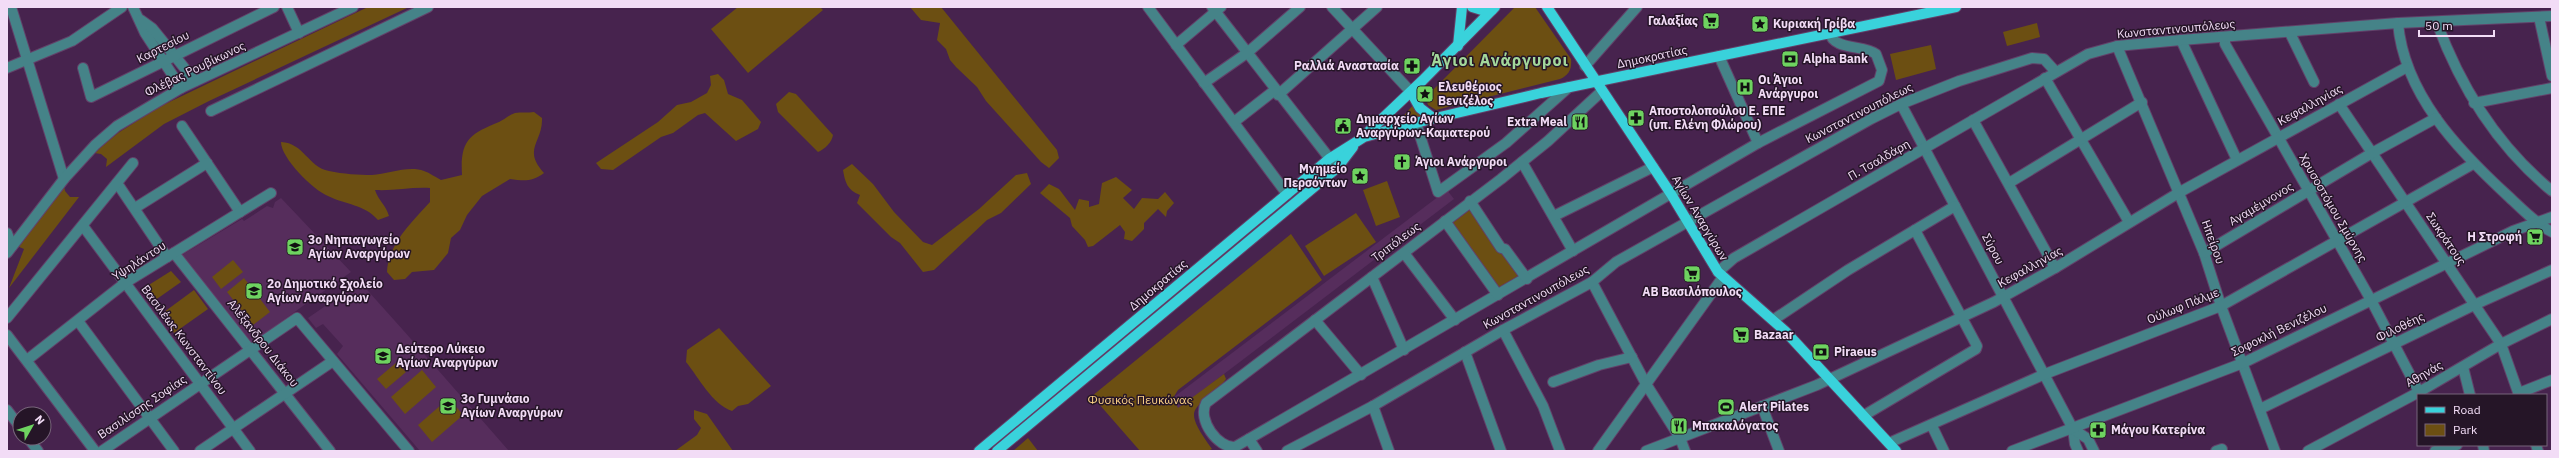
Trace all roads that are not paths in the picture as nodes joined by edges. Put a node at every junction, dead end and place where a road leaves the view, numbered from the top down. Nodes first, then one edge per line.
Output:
1 (11, 7) edge
2 (122, 7) edge
3 (134, 7) edge
4 (274, 7) edge
5 (287, 7) edge
6 (353, 7) edge
7 (428, 7) edge
8 (1148, 7) edge
9 (1300, 7) edge
10 (1332, 7) edge
11 (1377, 7) edge
12 (1462, 7) edge
13 (1472, 7) edge
14 (1546, 7) edge
15 (1956, 7) edge
16 (1493, 8) edge
17 (1635, 8) edge
18 (1216, 9) edge
19 (2552, 16) edge
20 (2539, 18) junction
21 (141, 20) junction
22 (2398, 23) junction
23 (2437, 23) junction
24 (1353, 29) junction
25 (299, 33) junction
26 (1830, 33) junction
27 (2290, 33) junction
28 (2225, 37) junction
29 (2181, 40) junction
30 (1176, 45) junction
31 (1458, 46) junction
32 (2117, 46) junction
33 (1247, 52) junction
34 (175, 56) junction
35 (1719, 56) junction
36 (28, 60) junction
37 (164, 62) junction
38 (1585, 66) junction
39 (2407, 67) junction
40 (7, 68) edge
41 (83, 68) dead end
42 (2056, 71) junction
43 (2552, 76) edge
44 (2045, 78) junction
45 (195, 81) junction
46 (1595, 82) junction
47 (2314, 82) dead end
48 (1204, 83) junction
49 (1569, 87) junction
50 (181, 88) junction
51 (2552, 88) edge
52 (1277, 92) junction
53 (1411, 92) junction
54 (1602, 92) junction
55 (2142, 102) junction
56 (2474, 103) junction
57 (1901, 104) junction
58 (2339, 104) junction
59 (211, 111) dead end
60 (1433, 118) junction
61 (2436, 118) junction
62 (1973, 120) junction
63 (1234, 122) junction
64 (1416, 123) junction
65 (182, 126) dead end
66 (2277, 138) junction
67 (1360, 139) junction
68 (2081, 139) junction
69 (1758, 143) junction
70 (1925, 148) junction
71 (2372, 153) junction
72 (1329, 159) junction
73 (2237, 160) junction
74 (1522, 162) junction
75 (133, 163) dead end
76 (207, 164) junction
77 (2474, 164) junction
78 (1653, 167) junction
79 (1337, 168) junction
80 (64, 179) junction
81 (117, 183) junction
82 (2009, 183) junction
83 (2307, 191) junction
84 (2552, 191) edge
85 (2180, 192) junction
86 (271, 193) dead end
87 (1288, 194) junction
88 (1671, 194) junction
89 (1470, 201) junction
90 (2405, 201) junction
91 (1955, 206) junction
92 (135, 208) junction
93 (240, 212) junction
94 (1554, 216) junction
95 (2552, 218) edge
96 (1445, 221) junction
97 (1688, 221) junction
98 (2130, 222) junction
99 (2538, 222) junction
100 (83, 226) junction
101 (1915, 230) junction
102 (2552, 232) edge
103 (7, 233) edge
104 (2337, 240) junction
105 (10, 250) edge
106 (1573, 251) junction
107 (1404, 253) junction
108 (2204, 253) junction
109 (170, 255) junction
110 (2448, 264) junction
111 (2055, 268) junction
112 (2552, 270) edge
113 (1720, 274) junction
114 (1372, 277) junction
115 (1526, 279) junction
116 (1592, 282) junction
117 (125, 284) junction
118 (1498, 295) junction
119 (2003, 297) junction
120 (2371, 300) junction
121 (2474, 305) junction
122 (2221, 306) junction
123 (1962, 316) junction
124 (7, 318) edge
125 (2552, 319) edge
126 (78, 320) junction
127 (1315, 320) junction
128 (1455, 320) junction
129 (1773, 320) junction
130 (1503, 330) junction
131 (7, 334) edge
132 (2501, 344) junction
133 (2394, 345) junction
134 (252, 349) junction
135 (1404, 350) junction
136 (1465, 352) junction
137 (1632, 357) junction
138 (27, 360) junction
139 (333, 361) junction
140 (2243, 363) junction
141 (2463, 367) junction
142 (2045, 374) junction
143 (1361, 375) junction
144 (1830, 379) junction
145 (2552, 380) edge
146 (1553, 382) dead end
147 (200, 384) junction
148 (1646, 384) junction
149 (2419, 392) junction
150 (286, 393) junction
151 (2470, 394) edge
152 (2519, 394) edge
153 (1373, 406) junction
154 (1762, 406) junction
155 (2260, 409) junction
156 (1863, 416) junction
157 (150, 418) junction
158 (1932, 426) junction
159 (2073, 428) junction
160 (233, 429) junction
161 (1680, 438) junction
162 (1249, 439) junction
163 (2453, 446) edge
164 (1227, 447) joint
165 (1893, 447) edge
166 (95, 451) edge
167 (102, 451) edge
168 (174, 451) edge
169 (200, 451) edge
170 (250, 451) edge
171 (330, 451) edge
172 (408, 451) edge
173 (979, 451) edge
174 (997, 451) edge
175 (1258, 451) edge
176 (1287, 451) edge
177 (1389, 451) edge
178 (1501, 451) edge
179 (1560, 451) edge
180 (1598, 451) edge
181 (1646, 451) edge
182 (1685, 451) edge
183 (1779, 451) edge
184 (1944, 451) edge
185 (2012, 451) edge
186 (2078, 451) edge
187 (2094, 451) edge
188 (2276, 451) edge
189 (2308, 451) edge
190 (2435, 451) edge

1 - 36 street
2 - 36 street
3 - 21 street
4 - 34 street, Καρτεσίου
5 - 25 street
6 - 25 street, Φλέβας Ρουβίκωνος
7 - 59 street
8 - 30 street
9 - 33 street
10 - 24 street
11 - 24 street
12 - 31 main road
13 - 16 main road
14 - 38 main road, Αγίων Αναργύρων
15 - 26 main road, Δημοκρατίας
16 - 31 main road
17 - 38 street
18 - 30 street
18 - 33 street
19 - 20 street, Κωνσταντινουπόλεως
20 - 23 street, Κωνσταντινουπόλεως
20 - 43 street
21 - 34 street
21 - 37 street
22 - 23 street, Κωνσταντινουπόλεως
22 - 27 street, Κωνσταντινουπόλεως
22 - 39 street
23 - 56 street
24 - 52 street
24 - 53 street
25 - 45 street, Φλέβας Ρουβίκωνος
26 - 35 main road, Δημοκρατίας
26 - 69 street, Κωνσταντινουπόλεως
27 - 28 street, Κωνσταντινουπόλεως
27 - 47 street
28 - 29 street, Κωνσταντινουπόλεως
28 - 66 street, Χρυσοστόμου Σμύρνης
29 - 32 street, Κωνσταντινουπόλεως
29 - 73 street
30 - 48 street
31 - 53 main road
32 - 42 street, Κωνσταντινουπόλεως
32 - 55 street, Ηπείρου
33 - 48 street
33 - 52 street
34 - 37 street, Καρτεσίου
34 - 45 street
35 - 46 main road, Δημοκρατίας
35 - 69 street
36 - 40 street
36 - 80 street
37 - 41 street, Καρτεσίου
37 - 50 street
38 - 46 main road, Αγίων Αναργύρων
39 - 58 street, Κεφαλληνίας
39 - 61 street
42 - 44 street, Π. Τσαλδάρη
42 - 57 street, Κωνσταντινουπόλεως
44 - 62 street, Π. Τσαλδάρη
44 - 68 street
45 - 50 street, Φλέβας Ρουβίκωνος
46 - 49 main road, Δημοκρατίας
46 - 54 main road, Αγίων Αναργύρων
48 - 63 street
49 - 60 main road, Δημοκρατίας
49 - 64 street
50 - 80 street, Φλέβας Ρουβίκωνος
51 - 56 street
52 - 63 street
52 - 72 street
53 - 60 main road
53 - 67 main road
54 - 74 street, Τριπόλεως
54 - 78 main road, Αγίων Αναργύρων
55 - 68 street
55 - 85 street, Ηπείρου
56 - 84 street
57 - 70 street, Σύρου
57 - 97 street, Κωνσταντινουπόλεως
58 - 66 street, Κεφαλληνίας
58 - 71 street, Σωκράτους
60 - 64 main road, Δημοκρατίας
61 - 71 street, Αγαμέμνονος
61 - 77 street
62 - 70 street, Π. Τσαλδάρη
62 - 82 street
63 - 87 street
64 - 67 main road, Δημοκρατίας
65 - 76 street
66 - 73 street, Κεφαλληνίας
66 - 83 street, Χρυσοστόμου Σμύρνης
67 - 72 main road, Δημοκρατίας
67 - 79 main road, Δημοκρατίας
68 - 82 street
68 - 98 street
69 - 88 street, Κωνσταντινουπόλεως
70 - 91 street, Σύρου
70 - 113 street, Π. Τσαλδάρη
71 - 83 street, Αγαμέμνονος
71 - 90 street, Σωκράτους
72 - 79 street
72 - 87 main road, Δημοκρατίας
73 - 85 street, Κεφαλληνίας
74 - 89 street, Τριπόλεως
74 - 94 street
75 - 81 street
76 - 92 street
76 - 93 street
77 - 90 street, Ούλωφ Πάλμε
77 - 99 street
78 - 88 main road, Αγίων Αναργύρων
78 - 94 street
79 - 174 main road, Δημοκρατίας
80 - 105 street, Φλέβας Ρουβίκωνος
81 - 92 street, Αλέξανδρου Διάκου
81 - 100 street
82 - 111 street
83 - 104 street, Χρυσοστόμου Σμύρνης
83 - 108 street, Αγαμέμνονος
85 - 98 street, Κεφαλληνίας
85 - 108 street, Ηπείρου
86 - 93 street, Υψηλάντου
87 - 173 main road, Δημοκρατίας
88 - 97 main road, Αγίων Αναργύρων
88 - 106 street, Κωνσταντινουπόλεως
89 - 96 street, Τριπόλεως
89 - 115 street
90 - 104 street, Ούλωφ Πάλμε
90 - 110 street, Σωκράτους
91 - 101 street
91 - 119 street, Σύρου
92 - 109 street, Αλέξανδρου Διάκου
93 - 109 street, Υψηλάντου
94 - 106 street
95 - 99 street, Σοφοκλή Βενιζέλου
96 - 107 street, Τριπόλεως
96 - 118 street
97 - 113 main road, Αγίων Αναργύρων
97 - 116 street, Κωνσταντινουπόλεως
98 - 111 street, Κεφαλληνίας
99 - 102 street
99 - 110 street, Σοφοκλή Βενιζέλου
100 - 117 street, Βασιλέως Κωνσταντίνου
100 - 124 street
101 - 123 street
101 - 129 street
103 - 105 street
104 - 120 street, Χρυσοστόμου Σμύρνης
104 - 122 street, Ούλωφ Πάλμε
106 - 115 street, Κωνσταντινουπόλεως
107 - 114 street, Τριπόλεως
107 - 128 street
108 - 122 street, Ηπείρου
109 - 117 street, Υψηλάντου
109 - 134 street, Αλέξανδρου Διάκου
110 - 120 street, Σοφοκλή Βενιζέλου
110 - 121 street, Σωκράτους
111 - 119 street, Κεφαλληνίας
112 - 121 street, Φιλοθέης
113 - 129 main road, Αγίων Αναργύρων
113 - 148 street, Π. Τσαλδάρη
114 - 127 street, Τριπόλεως
114 - 135 street
115 - 118 street, Κωνσταντινουπόλεως
116 - 130 street, Κωνσταντινουπόλεως
116 - 137 street
117 - 126 street, Υψηλάντου
117 - 147 street, Βασιλέως Κωνσταντίνου
118 - 128 street, Κωνσταντινουπόλεως
119 - 123 street, Κεφαλληνίας
119 - 142 street, Σύρου
120 - 133 street, Χρυσοστόμου Σμύρνης
120 - 140 street, Σοφοκλή Βενιζέλου
121 - 132 street, Σωκράτους
121 - 133 street, Φιλοθέης
122 - 140 street, Ηπείρου
122 - 142 street, Ούλωφ Πάλμε
123 - 144 street, Κεφαλληνίας
123 - 156 street
125 - 132 street, Αθηνάς
126 - 138 street, Υψηλάντου
126 - 157 street
127 - 143 street
127 - 164 street, Τριπόλεως
128 - 135 street, Κωνσταντινουπόλεως
129 - 144 main road, Αγίων Αναργύρων
130 - 136 street, Κωνσταντινουπόλεως
130 - 179 street
131 - 138 street
132 - 141 street, Αθηνάς
132 - 152 street, Σωκράτους
133 - 149 street, Χρυσοστόμου Σμύρνης
133 - 155 street, Φιλοθέης
134 - 139 street, Βασιλίσσης Σοφίας
134 - 147 street, Βασιλίσσης Σοφίας
134 - 150 street, Αλέξανδρου Διάκου
135 - 143 street, Κωνσταντινουπόλεως
136 - 153 street, Κωνσταντινουπόλεως
136 - 178 street
137 - 146 street
137 - 148 street
138 - 166 street
139 - 150 street
139 - 172 street
140 - 155 street, Ηπείρου
140 - 159 street, Σοφοκλή Βενιζέλου
141 - 149 street, Αθηνάς
141 - 151 street
142 - 158 street, Ούλωφ Πάλμε
142 - 159 street, Σύρου
143 - 162 street, Κωνσταντινουπόλεως
144 - 154 street, Κεφαλληνίας
144 - 156 main road, Αγίων Αναργύρων
145 - 152 street
147 - 157 street, Βασιλίσσης Σοφίας
147 - 160 street, Βασιλέως Κωνσταντίνου
148 - 161 street
148 - 180 street, Π. Τσαλδάρη
149 - 189 street, Αθηνάς
150 - 160 street
150 - 171 street, Αλέξανδρου Διάκου
153 - 176 street, Κωνσταντινουπόλεως
153 - 177 street
154 - 161 street, Κεφαλληνίας
154 - 183 street
155 - 188 street, Ηπείρου
156 - 165 main road, Αγίων Αναργύρων
157 - 167 street, Βασιλίσσης Σοφίας
157 - 168 street
158 - 165 street, Ούλωφ Πάλμε
158 - 184 street
159 - 185 street, Σοφοκλή Βενιζέλου
159 - 186 street, Σύρου
159 - 187 street, Σύρου
160 - 169 street
160 - 170 street, Βασιλέως Κωνσταντίνου
161 - 181 street, Κεφαλληνίας
161 - 182 street
162 - 164 street, Κωνσταντινουπόλεως
162 - 175 street
163 - 190 street

